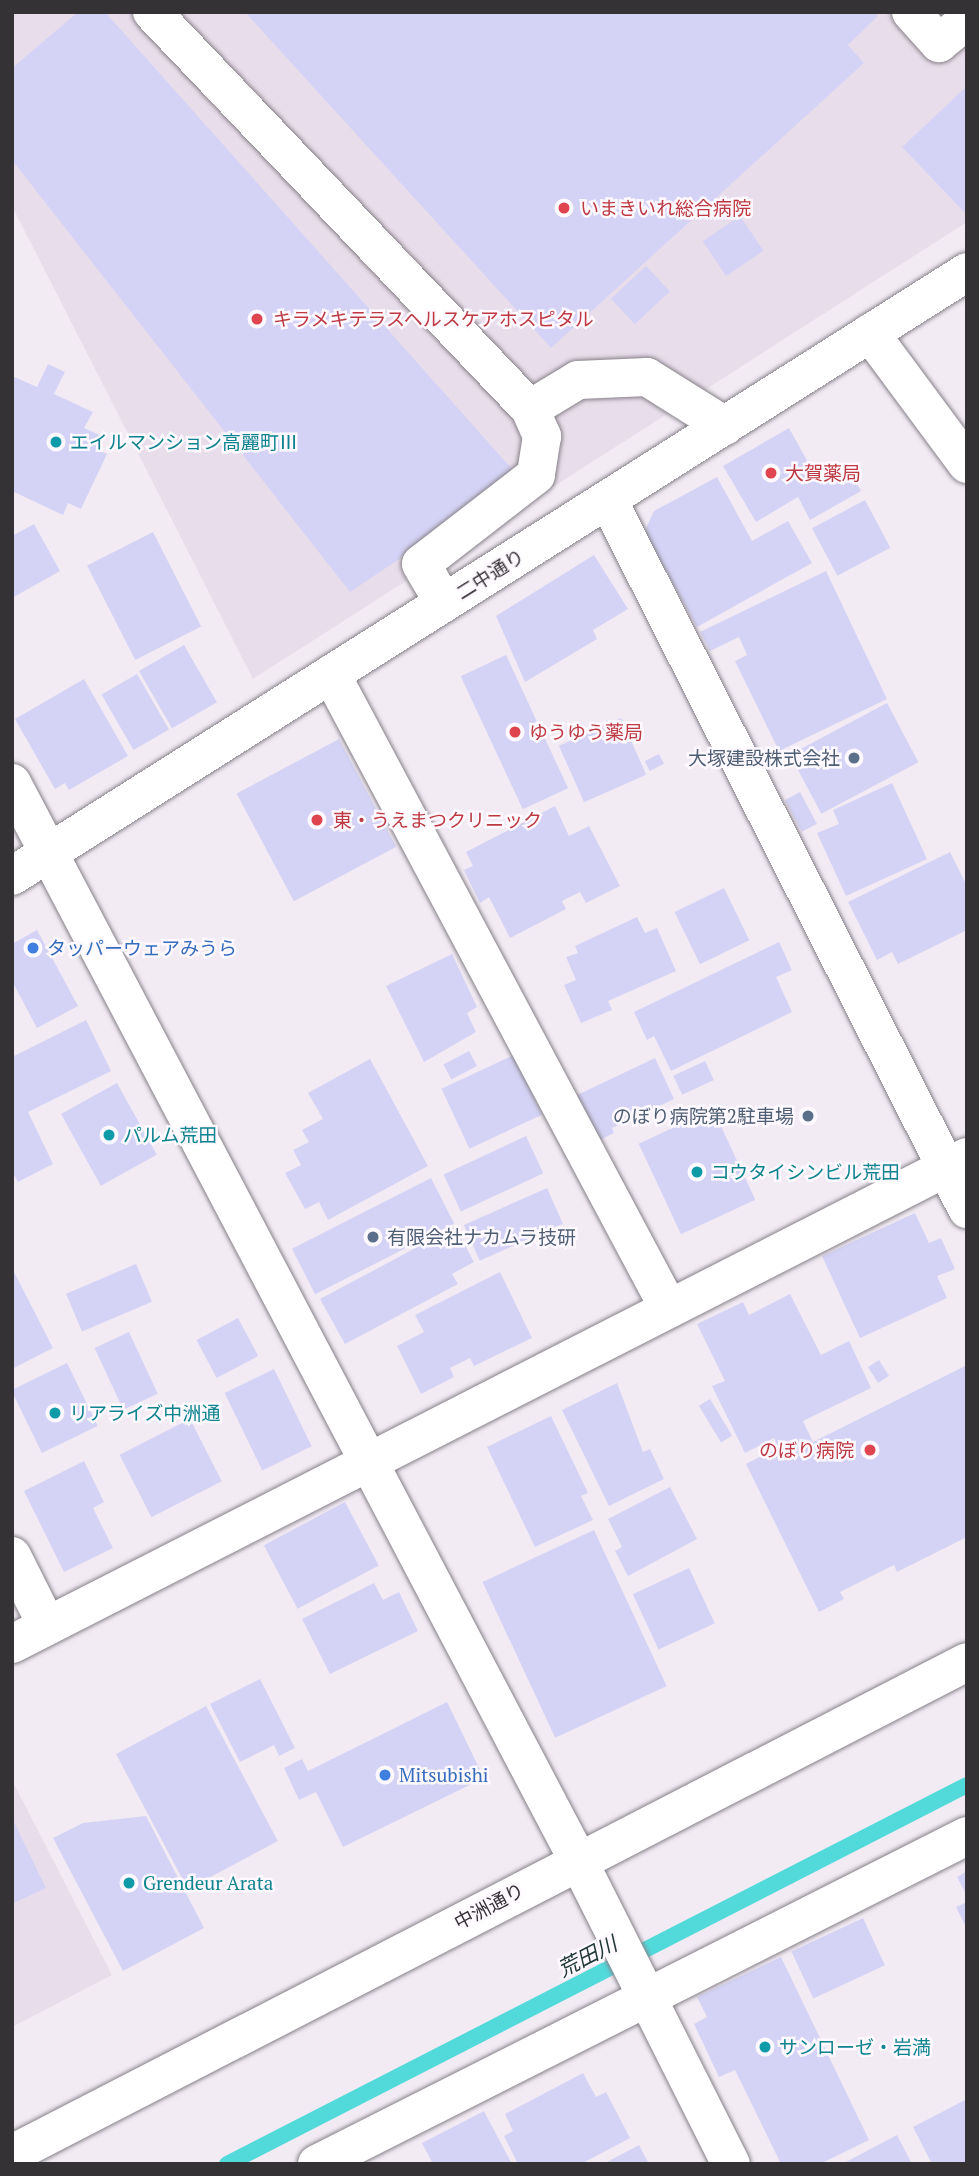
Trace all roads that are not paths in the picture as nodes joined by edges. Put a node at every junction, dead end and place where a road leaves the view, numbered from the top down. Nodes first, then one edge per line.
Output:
1 (152, 12) edge
2 (911, 12) edge
3 (967, 20) edge
4 (967, 272) edge
5 (870, 333) junction
6 (530, 410) junction
7 (725, 426) junction
8 (967, 464) edge
9 (608, 500) junction
10 (444, 603) junction
11 (331, 674) junction
12 (12, 783) edge
13 (49, 853) junction
14 (12, 876) edge
15 (956, 1162) edge
16 (967, 1209) edge
17 (668, 1309) junction
18 (369, 1463) junction
19 (12, 1556) edge
20 (47, 1626) junction
21 (12, 1644) edge
22 (967, 1662) edge
23 (967, 1836) edge
24 (578, 1860) junction
25 (646, 1997) junction
26 (12, 2154) edge
27 (317, 2164) edge
28 (731, 2164) edge

1 - 6 street
2 - 3 street
4 - 5 street, 二中通り
5 - 7 street, 二中通り
5 - 8 street
6 - 7 street
6 - 10 street
7 - 9 street, 二中通り
9 - 10 street, 二中通り
9 - 15 street
10 - 11 street, 二中通り
11 - 13 street, 二中通り
11 - 17 street
12 - 13 street
13 - 14 street, 二中通り
13 - 18 street
15 - 16 street
15 - 17 street
17 - 18 street
18 - 20 street
18 - 24 street
19 - 20 street
20 - 21 street
22 - 24 street, 中洲通り
23 - 25 street
24 - 25 street
24 - 26 street, 中洲通り
25 - 27 street
25 - 28 street

